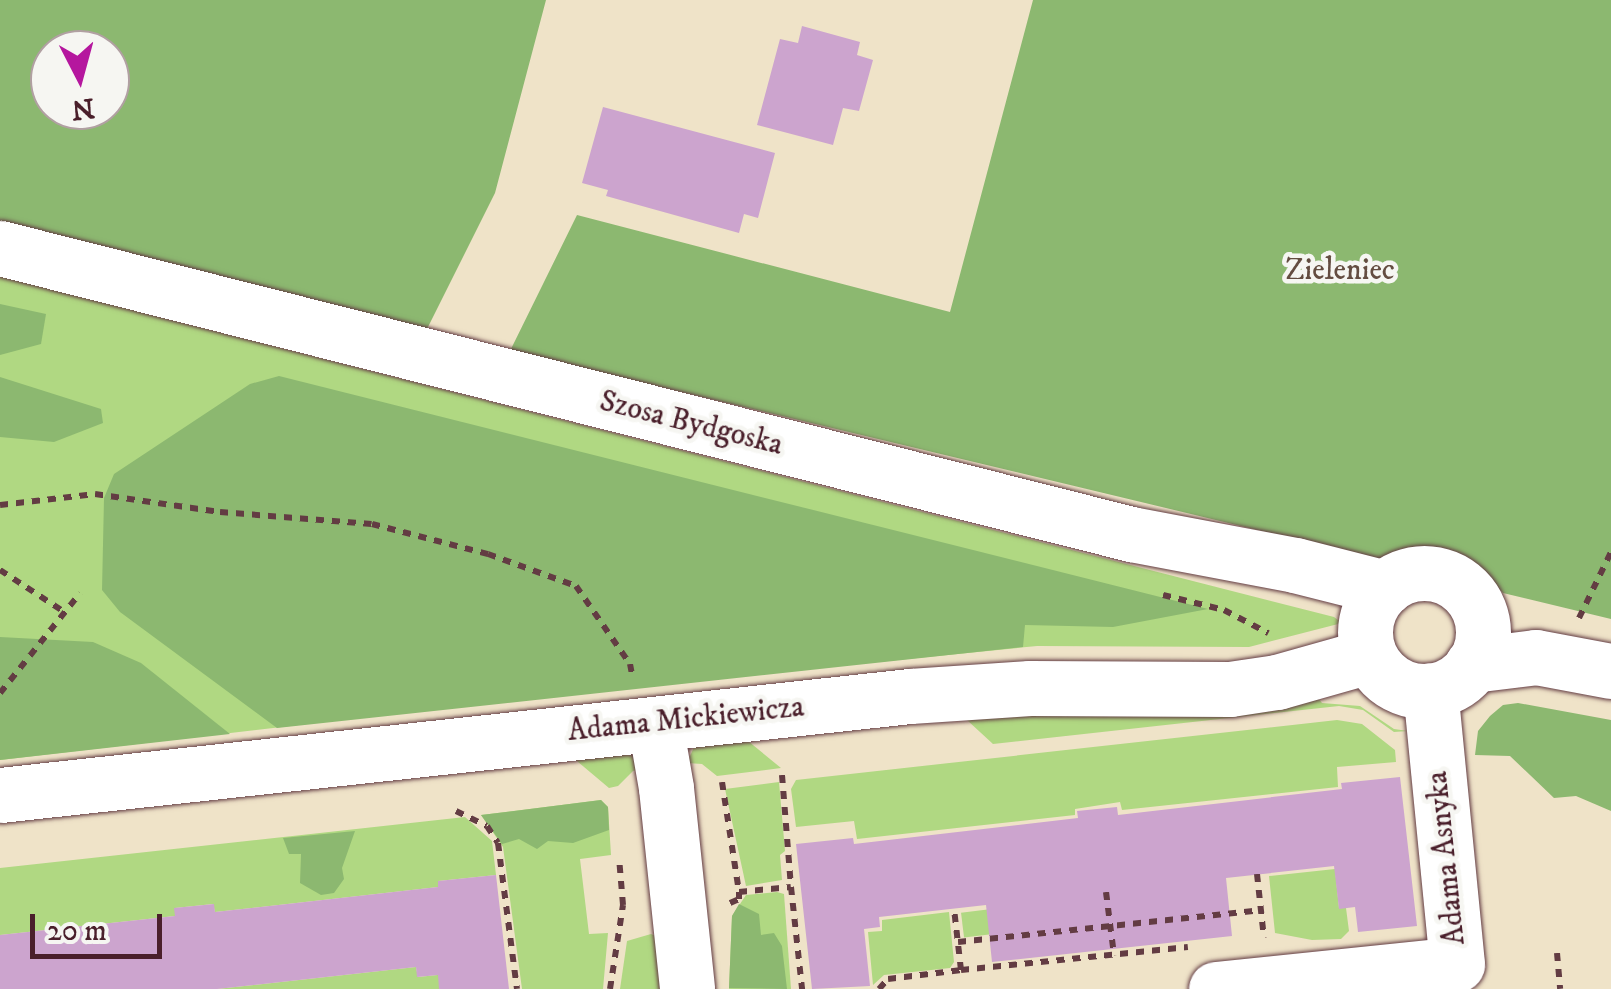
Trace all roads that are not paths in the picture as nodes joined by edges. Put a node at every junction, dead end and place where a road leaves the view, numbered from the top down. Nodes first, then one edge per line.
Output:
1 (0, 248) edge
2 (1385, 588) junction
3 (1480, 612) junction
4 (1591, 641) edge
5 (1370, 656) junction
6 (1611, 671) edge
7 (1451, 678) junction
8 (646, 710) junction
9 (0, 795) edge
10 (1212, 967) edge
11 (1379, 981) edge
12 (687, 989) edge

1 - 2 street, Szosa Bydgoska
2 - 3 street
2 - 5 street
3 - 4 street
3 - 7 street
5 - 7 street
5 - 8 street, Adama Mickiewicza
6 - 7 street
7 - 11 street, Adama Asnyka
8 - 9 street, Adama Mickiewicza
8 - 12 street
10 - 11 street, Adama Asnyka

